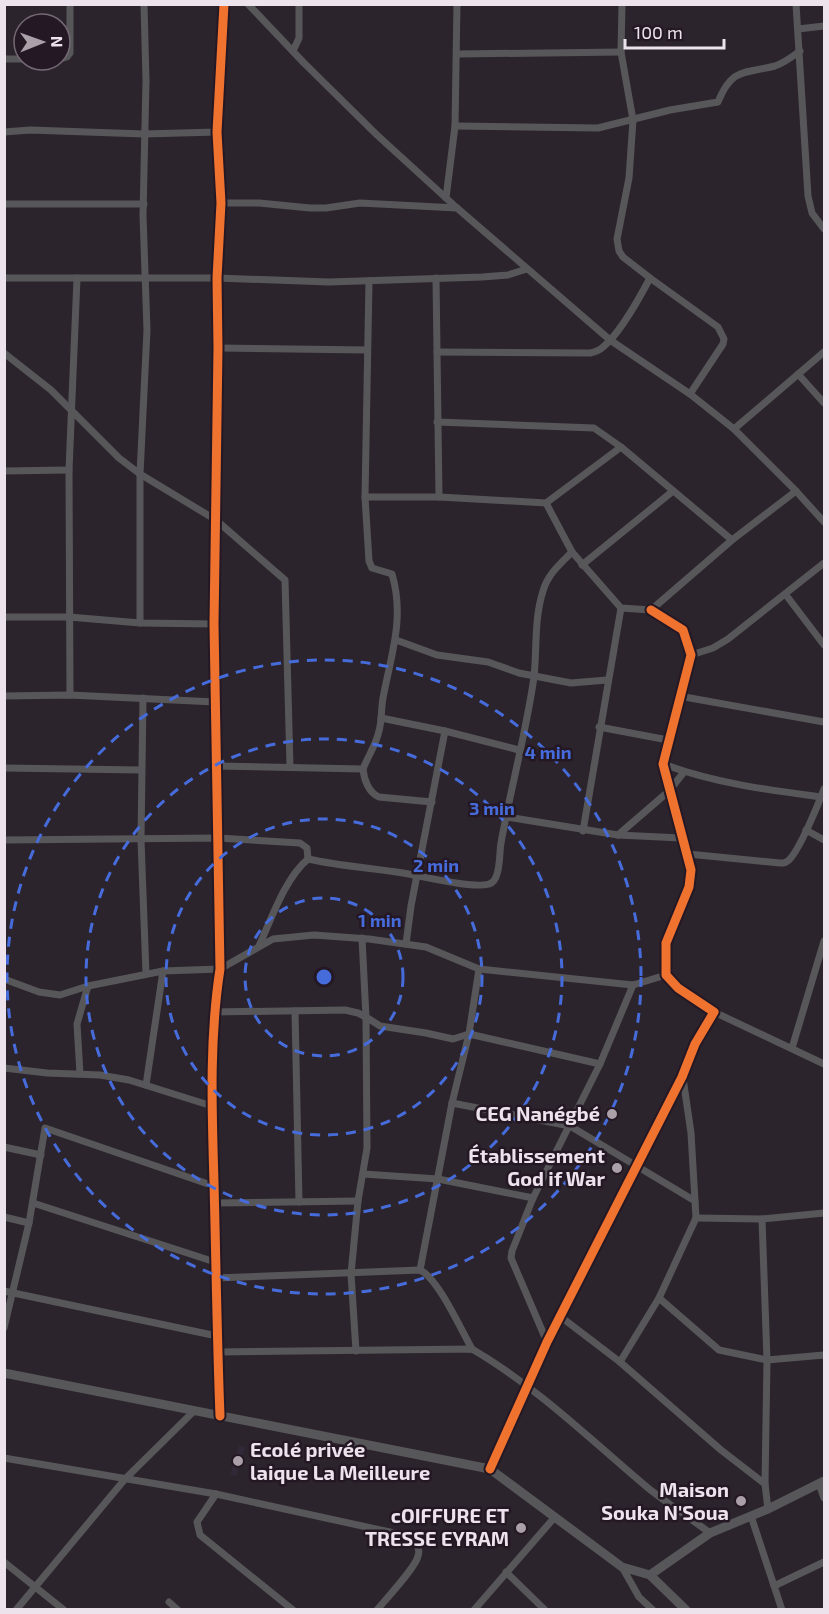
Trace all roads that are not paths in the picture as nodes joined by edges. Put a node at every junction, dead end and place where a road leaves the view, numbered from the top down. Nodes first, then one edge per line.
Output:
1 (144, 4) edge
2 (224, 4) edge
3 (248, 4) edge
4 (298, 4) edge
5 (457, 4) edge
6 (622, 4) edge
7 (796, 4) edge
8 (825, 26) edge
9 (798, 28) junction
10 (293, 51) junction
11 (800, 51) junction
12 (621, 52) junction
13 (458, 54) junction
14 (633, 120) junction
15 (455, 126) junction
16 (4, 132) edge
17 (218, 132) junction
18 (144, 134) junction
19 (446, 198) junction
20 (222, 203) junction
21 (4, 204) edge
22 (144, 204) junction
23 (457, 208) junction
24 (825, 229) edge
25 (527, 269) junction
26 (4, 278) edge
27 (77, 278) junction
28 (144, 278) junction
29 (217, 278) junction
30 (436, 278) junction
31 (650, 278) junction
32 (369, 281) junction
33 (610, 340) junction
34 (218, 348) junction
35 (367, 350) junction
36 (825, 351) edge
37 (437, 352) junction
38 (4, 353) edge
39 (798, 374) junction
40 (690, 394) junction
41 (825, 403) edge
42 (72, 412) junction
43 (437, 422) junction
44 (734, 429) junction
45 (621, 447) junction
46 (69, 470) junction
47 (4, 471) edge
48 (140, 474) junction
49 (673, 491) junction
50 (796, 491) junction
51 (365, 497) junction
52 (439, 497) junction
53 (546, 503) junction
54 (216, 520) junction
55 (825, 522) edge
56 (732, 540) junction
57 (572, 552) junction
58 (825, 563) edge
59 (582, 565) junction
60 (786, 595) junction
61 (621, 608) junction
62 (651, 610) junction
63 (4, 617) edge
64 (69, 617) junction
65 (140, 623) junction
66 (214, 624) junction
67 (396, 640) junction
68 (825, 645) edge
69 (691, 655) junction
70 (534, 676) junction
71 (607, 680) junction
72 (70, 695) junction
73 (4, 696) edge
74 (679, 696) junction
75 (143, 698) junction
76 (215, 702) junction
77 (381, 718) junction
78 (825, 722) edge
79 (599, 727) junction
80 (445, 731) junction
81 (668, 740) junction
82 (519, 750) junction
83 (663, 764) junction
84 (216, 766) junction
85 (290, 766) junction
86 (4, 768) edge
87 (363, 769) junction
88 (141, 770) junction
89 (684, 772) junction
90 (669, 791) junction
91 (823, 793) edge
92 (432, 802) junction
93 (507, 817) junction
94 (806, 830) junction
95 (583, 831) junction
96 (618, 835) junction
97 (218, 838) junction
98 (681, 838) junction
99 (4, 840) edge
100 (141, 840) junction
101 (825, 840) edge
102 (688, 854) junction
103 (308, 859) junction
104 (418, 876) junction
105 (362, 938) junction
106 (825, 941) edge
107 (406, 944) junction
108 (259, 946) junction
109 (220, 969) junction
110 (479, 969) junction
111 (163, 971) junction
112 (146, 974) junction
113 (666, 975) junction
114 (4, 980) edge
115 (633, 985) junction
116 (88, 986) junction
117 (295, 1011) junction
118 (213, 1012) junction
119 (714, 1012) junction
120 (366, 1017) junction
121 (469, 1034) junction
122 (792, 1048) junction
123 (600, 1064) junction
124 (825, 1064) edge
125 (4, 1068) edge
126 (80, 1074) junction
127 (682, 1077) junction
128 (146, 1085) junction
129 (452, 1104) junction
130 (212, 1106) junction
131 (570, 1126) junction
132 (4, 1147) edge
133 (41, 1155) junction
134 (637, 1165) junction
135 (363, 1174) junction
136 (438, 1179) junction
137 (214, 1186) junction
138 (533, 1198) junction
139 (358, 1201) junction
140 (695, 1201) junction
141 (299, 1202) junction
142 (33, 1203) junction
143 (214, 1203) junction
144 (825, 1213) edge
145 (4, 1217) edge
146 (696, 1218) junction
147 (762, 1219) junction
148 (29, 1223) junction
149 (215, 1262) junction
150 (420, 1270) junction
151 (351, 1274) junction
152 (215, 1278) junction
153 (4, 1291) edge
154 (14, 1293) junction
155 (659, 1298) junction
156 (561, 1317) junction
157 (4, 1328) edge
158 (217, 1336) junction
159 (547, 1342) junction
160 (472, 1349) junction
161 (356, 1351) junction
162 (218, 1352) junction
163 (825, 1355) edge
164 (767, 1360) junction
165 (620, 1362) junction
166 (4, 1373) edge
167 (526, 1385) junction
168 (194, 1411) junction
169 (220, 1416) junction
170 (4, 1458) edge
171 (490, 1469) junction
172 (125, 1479) junction
173 (822, 1483) edge
174 (765, 1484) junction
175 (216, 1494) junction
176 (825, 1498) edge
177 (768, 1509) junction
178 (751, 1516) junction
179 (554, 1518) junction
180 (710, 1533) junction
181 (4, 1562) edge
182 (825, 1562) edge
183 (622, 1567) junction
184 (506, 1572) junction
185 (650, 1575) junction
186 (36, 1586) junction
187 (774, 1586) junction
188 (169, 1602) dead end
189 (16, 1610) edge
190 (64, 1610) edge
191 (178, 1610) edge
192 (293, 1610) edge
193 (377, 1610) edge
194 (474, 1610) edge
195 (545, 1610) edge
196 (653, 1610) edge
197 (686, 1610) edge
198 (782, 1610) edge

1 - 18 street
2 - 17 street
3 - 10 street
4 - 10 street
5 - 13 street
6 - 12 street
7 - 9 street
8 - 9 street
9 - 11 street
10 - 19 street
11 - 14 street
11 - 24 street
12 - 13 street
12 - 14 street
13 - 15 street
14 - 15 street
14 - 31 street
15 - 19 street
16 - 18 street
17 - 18 street
17 - 20 street
18 - 22 street
19 - 23 street
20 - 23 street
20 - 29 street
21 - 22 street
22 - 28 street
23 - 25 street
25 - 30 street
25 - 33 street
26 - 27 street
27 - 28 street
27 - 42 street
28 - 29 street
28 - 48 street
29 - 32 street
29 - 34 street
30 - 32 street
30 - 37 street
31 - 33 street
31 - 40 street
32 - 35 street
33 - 37 street
33 - 40 street
34 - 35 street
34 - 54 street
35 - 51 street
36 - 39 street
37 - 43 street
38 - 42 street
39 - 41 street
39 - 44 street
40 - 44 street
42 - 46 street
42 - 48 street
43 - 45 street
43 - 52 street
44 - 50 street
45 - 49 street
45 - 53 street
46 - 47 street
46 - 64 street
48 - 54 street
48 - 65 street
49 - 56 street
49 - 59 street
50 - 55 street
50 - 56 street
51 - 52 street
51 - 67 street
52 - 53 street
53 - 57 street
54 - 66 street
54 - 85 street
56 - 62 street
57 - 59 street
57 - 70 street
58 - 60 street
59 - 61 street
60 - 68 street
60 - 69 street
61 - 62 street
61 - 71 street
62 - 69 street
63 - 64 street
64 - 65 street
64 - 72 street
65 - 66 street
66 - 76 street
67 - 70 street
67 - 77 street
69 - 74 street
70 - 71 street
70 - 82 street
71 - 79 street
72 - 73 street
72 - 75 street
74 - 78 street
74 - 81 street
75 - 76 street
75 - 88 street
76 - 84 street
77 - 80 street
77 - 87 street
79 - 81 street
79 - 95 street
80 - 82 street
80 - 92 street
81 - 83 street
82 - 93 street
83 - 89 street
83 - 90 street
84 - 85 street
84 - 97 street
85 - 87 street
86 - 88 street
87 - 92 street
88 - 100 street
89 - 90 street
89 - 91 street
90 - 96 street
90 - 98 street
91 - 94 street
92 - 104 street
93 - 95 street
93 - 104 street
94 - 101 street
94 - 102 street
95 - 96 street
96 - 98 street
97 - 100 street
97 - 103 street
97 - 109 street
98 - 102 street
99 - 100 street
100 - 112 street
102 - 113 street
103 - 104 street
103 - 108 street
104 - 107 street
105 - 107 street
105 - 108 street
105 - 120 street
106 - 122 street
107 - 110 street
108 - 109 street
109 - 111 street
109 - 118 street
110 - 115 street
110 - 121 street
111 - 112 street
111 - 128 street
112 - 116 street
113 - 115 street
113 - 119 street
114 - 116 street
115 - 123 street
116 - 126 street
117 - 118 street
117 - 120 street
117 - 141 street
118 - 130 street
119 - 122 street
119 - 127 street
120 - 121 street
120 - 135 street
121 - 123 street
121 - 129 street
122 - 124 street
123 - 131 street
125 - 126 street
126 - 128 street
127 - 134 street
127 - 140 street
128 - 130 street
129 - 131 street
129 - 136 street
130 - 137 street
131 - 134 street
131 - 138 street
132 - 133 street
133 - 137 street
133 - 142 street
134 - 140 street
134 - 156 street
135 - 136 street
135 - 139 street
136 - 138 street
136 - 150 street
137 - 143 street
138 - 159 street
139 - 141 street
139 - 151 street
140 - 146 street
141 - 143 street
142 - 148 street
142 - 149 street
143 - 149 street
144 - 147 street
145 - 148 street
146 - 147 street
146 - 155 street
147 - 164 street
148 - 154 street
149 - 152 street
150 - 151 street
150 - 160 street
151 - 152 street
151 - 161 street
152 - 158 street
153 - 154 street
154 - 157 street
154 - 158 street
155 - 164 street
155 - 165 street
156 - 159 street
156 - 165 street
158 - 162 street
159 - 167 street
160 - 161 street
160 - 167 street
161 - 162 street
162 - 169 street
163 - 164 street
164 - 174 street
165 - 174 street
166 - 168 street
167 - 171 street
167 - 180 street
168 - 169 street
168 - 172 street
169 - 171 street
170 - 172 street
171 - 179 street
172 - 175 street
172 - 186 street
173 - 176 street
173 - 177 street
174 - 177 street
175 - 192 street
175 - 193 street
177 - 178 street
178 - 180 street
178 - 187 street
179 - 183 street
179 - 184 street
180 - 185 street
181 - 186 street
182 - 187 street
183 - 185 street
183 - 196 street
184 - 194 street
184 - 195 street
185 - 197 street
186 - 189 street
186 - 190 street
187 - 198 street
188 - 191 street

